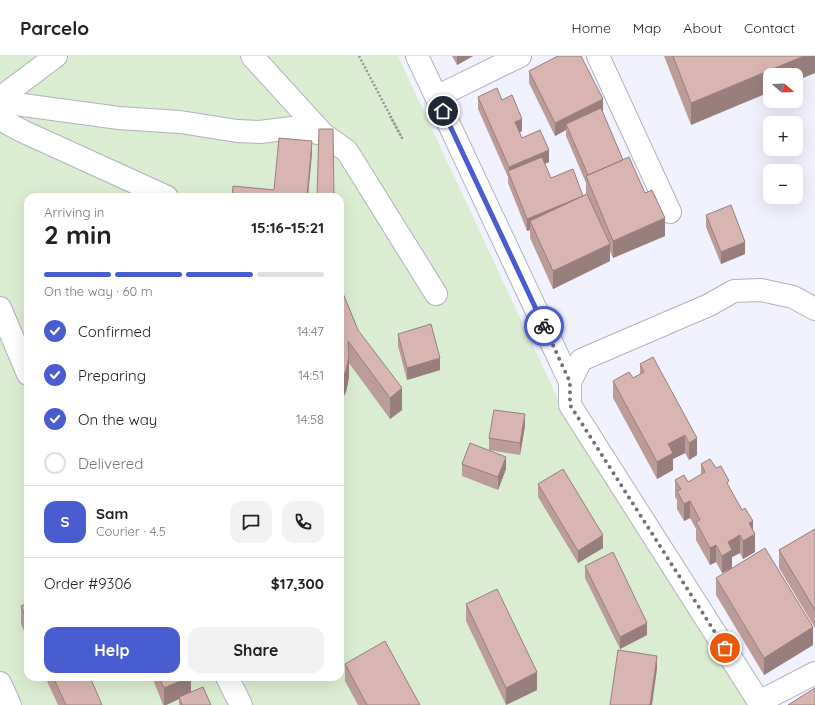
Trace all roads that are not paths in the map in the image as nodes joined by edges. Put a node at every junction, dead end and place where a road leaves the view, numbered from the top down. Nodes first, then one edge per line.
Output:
1 (56, 56) edge
2 (252, 56) edge
3 (417, 56) edge
4 (520, 56) edge
5 (598, 56) edge
6 (436, 97) junction
7 (0, 98) edge
8 (0, 102) edge
9 (0, 119) edge
10 (323, 134) junction
11 (158, 193) edge
12 (670, 212) dead end
13 (436, 294) dead end
14 (0, 308) edge
15 (815, 309) edge
16 (24, 365) edge
17 (570, 382) junction
18 (815, 673) edge
19 (229, 681) edge
20 (0, 683) edge
21 (760, 703) edge
22 (10, 705) edge
23 (241, 705) edge

1 - 7 street
2 - 10 street
3 - 6 street
4 - 6 street
5 - 12 street
6 - 17 street
8 - 10 street
9 - 11 street
10 - 13 street
14 - 16 street
15 - 17 street
17 - 21 street
18 - 21 street
19 - 23 street
20 - 22 street

